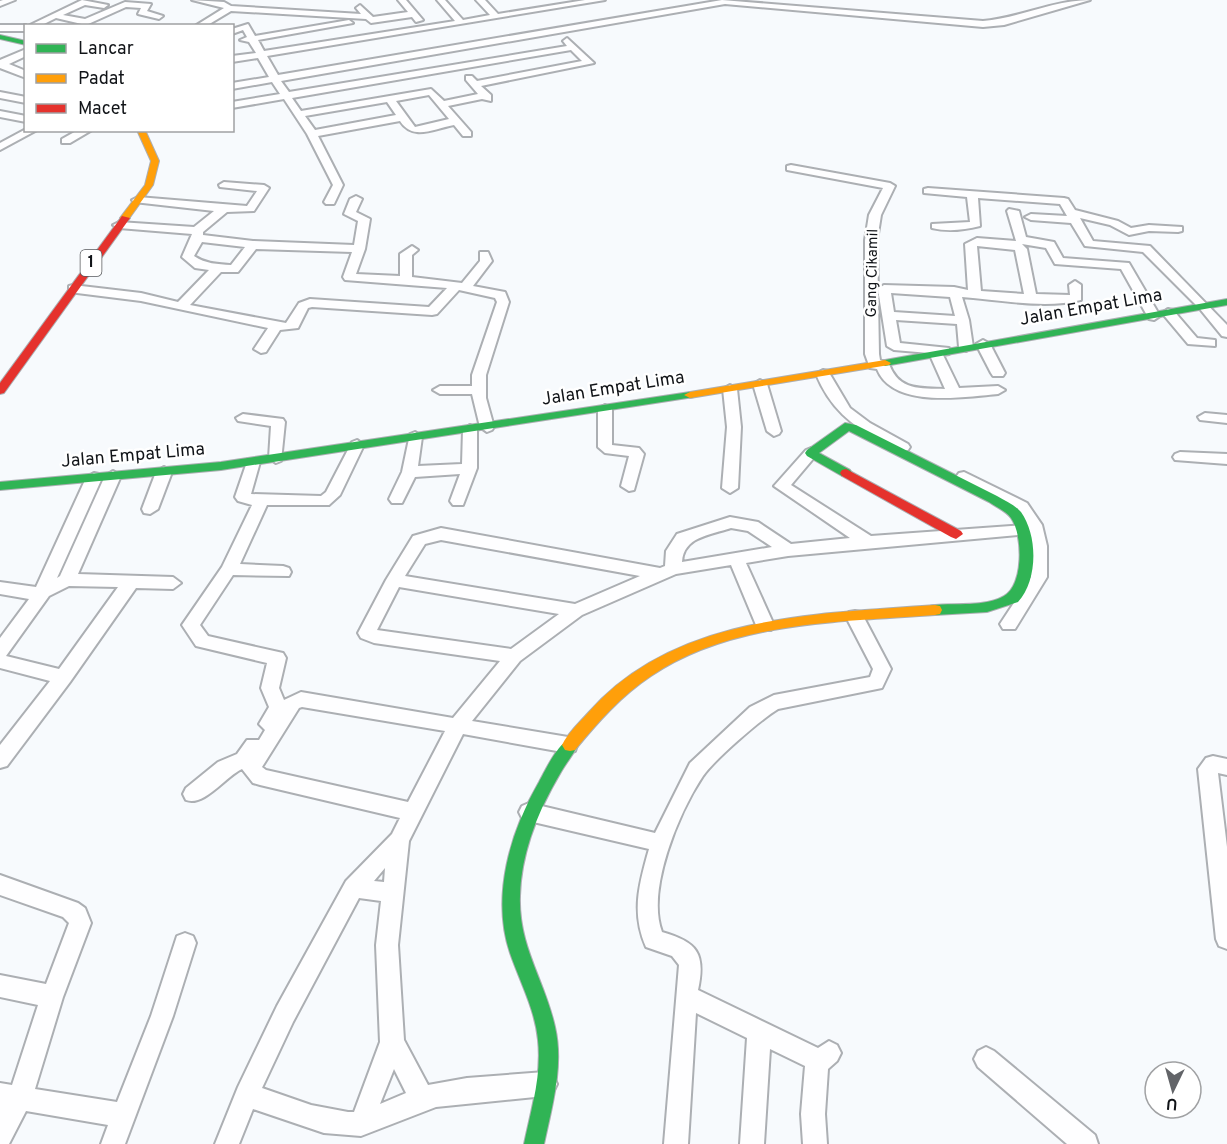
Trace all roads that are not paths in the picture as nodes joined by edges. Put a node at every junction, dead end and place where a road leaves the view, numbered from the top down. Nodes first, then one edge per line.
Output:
1 (11, 0) edge
2 (187, 0) edge
3 (196, 0) edge
4 (402, 0) edge
5 (441, 0) edge
6 (480, 0) edge
7 (518, 0) edge
8 (600, 0) edge
9 (704, 0) edge
10 (769, 0) edge
11 (1059, 0) edge
12 (1086, 0) edge
13 (145, 2) edge
14 (0, 4) edge
15 (227, 4) edge
16 (104, 5) dead end
17 (798, 5) junction
18 (360, 8) dead end
19 (644, 13) junction
20 (413, 14) junction
21 (53, 15) junction
22 (159, 16) dead end
23 (496, 17) junction
24 (254, 19) dead end
25 (369, 19) junction
26 (544, 22) junction
27 (461, 23) junction
28 (36, 24) edge
29 (202, 24) edge
30 (245, 26) junction
31 (0, 28) edge
32 (24, 28) edge
33 (425, 28) junction
34 (304, 30) junction
35 (234, 31) edge
36 (0, 38) edge
37 (253, 38) junction
38 (234, 42) edge
39 (24, 43) edge
40 (441, 47) junction
41 (574, 47) junction
42 (24, 51) edge
43 (262, 54) junction
44 (234, 59) edge
45 (1, 63) edge
46 (459, 66) junction
47 (24, 74) edge
48 (417, 74) junction
49 (273, 76) junction
50 (8, 79) dead end
51 (234, 79) edge
52 (24, 81) edge
53 (474, 84) junction
54 (234, 86) edge
55 (431, 92) junction
56 (0, 95) edge
57 (287, 96) junction
58 (389, 99) junction
59 (24, 100) edge
60 (442, 104) junction
61 (234, 105) edge
62 (0, 114) edge
63 (300, 114) junction
64 (403, 117) junction
65 (24, 119) edge
66 (456, 121) junction
67 (28, 132) edge
68 (83, 132) edge
69 (142, 132) edge
70 (467, 134) dead end
71 (0, 136) edge
72 (315, 137) junction
73 (16, 139) junction
74 (66, 141) dead end
75 (0, 147) edge
76 (791, 168) dead end
77 (224, 185) dead end
78 (928, 191) dead end
79 (972, 194) junction
80 (356, 199) dead end
81 (138, 200) junction
82 (330, 202) dead end
83 (224, 208) junction
84 (1013, 211) dead end
85 (1126, 213) dead end
86 (1073, 216) junction
87 (1031, 218) dead end
88 (1114, 223) junction
89 (119, 225) junction
90 (936, 226) dead end
91 (1178, 229) dead end
92 (197, 235) junction
93 (253, 245) junction
94 (359, 249) junction
95 (412, 249) dead end
96 (484, 255) dead end
97 (218, 268) junction
98 (406, 280) junction
99 (1075, 285) dead end
100 (461, 286) junction
101 (73, 289) junction
102 (954, 291) junction
103 (975, 295) junction
104 (1031, 300) junction
105 (1227, 302) edge
106 (182, 305) junction
107 (1204, 306) junction
108 (1161, 315) junction
109 (889, 316) junction
110 (963, 320) junction
111 (276, 326) junction
112 (1227, 333) edge
113 (1210, 343) dead end
114 (983, 344) junction
115 (966, 347) junction
116 (261, 349) dead end
117 (940, 352) junction
118 (879, 365) junction
119 (6, 372) edge
120 (998, 373) dead end
121 (823, 374) junction
122 (760, 384) junction
123 (730, 389) junction
124 (440, 390) dead end
125 (478, 390) junction
126 (998, 390) dead end
127 (0, 391) edge
128 (954, 392) junction
129 (605, 409) junction
130 (1205, 417) dead end
131 (243, 418) dead end
132 (1227, 419) edge
133 (487, 427) junction
134 (470, 430) junction
135 (774, 431) dead end
136 (415, 437) junction
137 (357, 445) junction
138 (812, 453) junction
139 (1180, 457) dead end
140 (276, 458) junction
141 (1227, 459) edge
142 (253, 462) junction
143 (469, 468) junction
144 (164, 472) junction
145 (410, 472) junction
146 (113, 476) junction
147 (94, 478) junction
148 (0, 486) edge
149 (628, 486) dead end
150 (730, 488) dead end
151 (397, 499) dead end
152 (262, 500) junction
153 (458, 501) dead end
154 (150, 509) dead end
155 (1024, 530) junction
156 (956, 534) junction
157 (869, 543) junction
158 (788, 550) junction
159 (736, 558) junction
160 (229, 569) junction
161 (667, 571) junction
162 (283, 572) dead end
163 (67, 580) junction
164 (394, 580) junction
165 (131, 582) junction
166 (173, 583) dead end
167 (0, 588) edge
168 (39, 594) junction
169 (576, 611) junction
170 (855, 617) junction
171 (1009, 624) dead end
172 (765, 625) junction
173 (0, 651) edge
174 (514, 656) junction
175 (0, 661) edge
176 (64, 677) junction
177 (458, 724) junction
178 (568, 745) junction
179 (0, 759) edge
180 (1227, 767) edge
181 (193, 794) dead end
182 (412, 812) junction
183 (529, 812) junction
184 (399, 840) junction
185 (661, 843) junction
186 (0, 885) edge
187 (353, 888) junction
188 (392, 893) junction
189 (1227, 939) edge
190 (185, 943) dead end
191 (0, 986) edge
192 (686, 996) junction
193 (52, 997) junction
194 (759, 1030) junction
195 (392, 1042) junction
196 (986, 1059) dead end
197 (545, 1084) junction
198 (246, 1095) junction
199 (9, 1098) edge
200 (422, 1099) junction
201 (124, 1115) junction
202 (361, 1124) junction
203 (0, 1136) edge
204 (539, 1140) edge
205 (113, 1144) edge
206 (227, 1144) edge
207 (676, 1144) edge
208 (752, 1144) edge
209 (815, 1144) edge
210 (1086, 1144) edge

1 - 14 street
2 - 3 street
3 - 15 street
4 - 20 street
5 - 27 street
6 - 23 street
7 - 26 street
8 - 26 street
9 - 19 street
10 - 17 street
11 - 17 street
12 - 17 street
13 - 21 street
13 - 22 street
15 - 25 street
15 - 29 street
16 - 21 street
17 - 19 street
18 - 25 street
19 - 26 street
20 - 25 street
20 - 33 street
21 - 28 street
23 - 26 street
23 - 27 street
24 - 30 street
25 - 34 street
26 - 40 street
26 - 41 street
27 - 33 street
30 - 34 street
30 - 35 street
30 - 37 street
31 - 32 street
33 - 43 street
34 - 37 street
36 - 39 main road
37 - 38 street
37 - 43 street
40 - 46 street
40 - 49 street
41 - 46 street
41 - 53 street
42 - 45 street
43 - 44 street
43 - 49 street
45 - 47 street
46 - 48 street
46 - 53 street
48 - 55 street
48 - 57 street
49 - 51 street
49 - 54 street
49 - 57 street
50 - 52 street
53 - 60 street
55 - 58 street
55 - 60 street
56 - 59 street
57 - 61 street
57 - 63 street
58 - 63 street
58 - 64 street
60 - 66 street
62 - 65 street
63 - 72 street
64 - 66 street
64 - 72 street
66 - 70 street
67 - 73 street
68 - 74 street
69 - 81 main road, 1
71 - 73 street
72 - 82 street
73 - 75 street
76 - 118 street, Gang Cikamil
77 - 83 street
78 - 79 street
79 - 86 street
79 - 90 street
80 - 94 street
81 - 83 street
81 - 89 main road, 1
83 - 92 street
84 - 108 street
85 - 88 street
86 - 87 street
86 - 88 street
86 - 107 street
88 - 91 street
89 - 92 street
89 - 101 main road, 1
92 - 93 street
92 - 97 street
93 - 94 street
93 - 97 street
94 - 98 street
95 - 98 street
96 - 100 street
97 - 106 street
98 - 100 street
99 - 104 street
100 - 111 street
100 - 125 street
101 - 106 street
101 - 119 main road, 1
102 - 103 street
102 - 109 street
102 - 110 street
103 - 104 street
103 - 104 street
105 - 107 main road, Jalan Empat Lima
106 - 111 street
107 - 108 main road, Jalan Empat Lima
107 - 112 street
108 - 113 street
108 - 114 main road, Jalan Empat Lima
109 - 110 street
109 - 117 street
110 - 115 street
111 - 116 street
114 - 115 main road, Jalan Empat Lima
114 - 120 street
115 - 117 main road, Jalan Empat Lima
117 - 118 main road, Jalan Empat Lima
117 - 128 street
118 - 121 main road, Jalan Empat Lima
118 - 128 street
119 - 127 main road, 1
121 - 122 main road, Jalan Empat Lima
121 - 171 street
122 - 123 main road, Jalan Empat Lima
122 - 135 street
123 - 129 main road, Jalan Empat Lima
123 - 150 street
124 - 125 street
125 - 133 street
126 - 128 street
129 - 133 main road, Jalan Empat Lima
129 - 149 street
130 - 132 street
131 - 140 street
133 - 134 main road, Jalan Empat Lima
134 - 136 main road, Jalan Empat Lima
134 - 143 street
136 - 137 main road, Jalan Empat Lima
136 - 145 street
137 - 140 main road, Jalan Empat Lima
137 - 152 street
138 - 155 main road
138 - 156 main road
138 - 157 street
139 - 141 street
140 - 142 main road, Jalan Empat Lima
142 - 144 main road, Jalan Empat Lima
142 - 152 street
143 - 145 street
143 - 153 street
144 - 146 main road, Jalan Empat Lima
144 - 154 street
145 - 151 street
146 - 147 main road, Jalan Empat Lima
146 - 163 street
147 - 148 main road, Jalan Empat Lima
147 - 168 street
152 - 160 street
155 - 156 street
155 - 170 main road
156 - 157 street
157 - 158 street
158 - 159 street
158 - 161 street
159 - 161 street
159 - 172 street
160 - 162 street
160 - 181 street
161 - 164 street
161 - 169 street
163 - 165 street
163 - 168 street
164 - 169 street
164 - 174 street
165 - 166 street
165 - 176 street
167 - 168 street
168 - 173 street
169 - 174 street
170 - 172 main road
170 - 185 street
172 - 178 main road
174 - 177 street
175 - 176 street
176 - 179 street
177 - 178 street
177 - 182 street
177 - 182 street
178 - 183 main road
180 - 189 street
182 - 184 street
183 - 185 street
183 - 197 main road
184 - 187 street
184 - 188 street
185 - 192 street
186 - 193 street
187 - 188 street
187 - 198 street
188 - 195 street
190 - 201 street
191 - 193 street
192 - 194 street
192 - 207 street
193 - 199 street
194 - 208 street
194 - 209 street
195 - 200 street
195 - 202 street
196 - 210 street
197 - 200 street
197 - 204 main road
198 - 202 street
198 - 206 street
199 - 201 street
199 - 203 street
200 - 202 street
201 - 205 street

